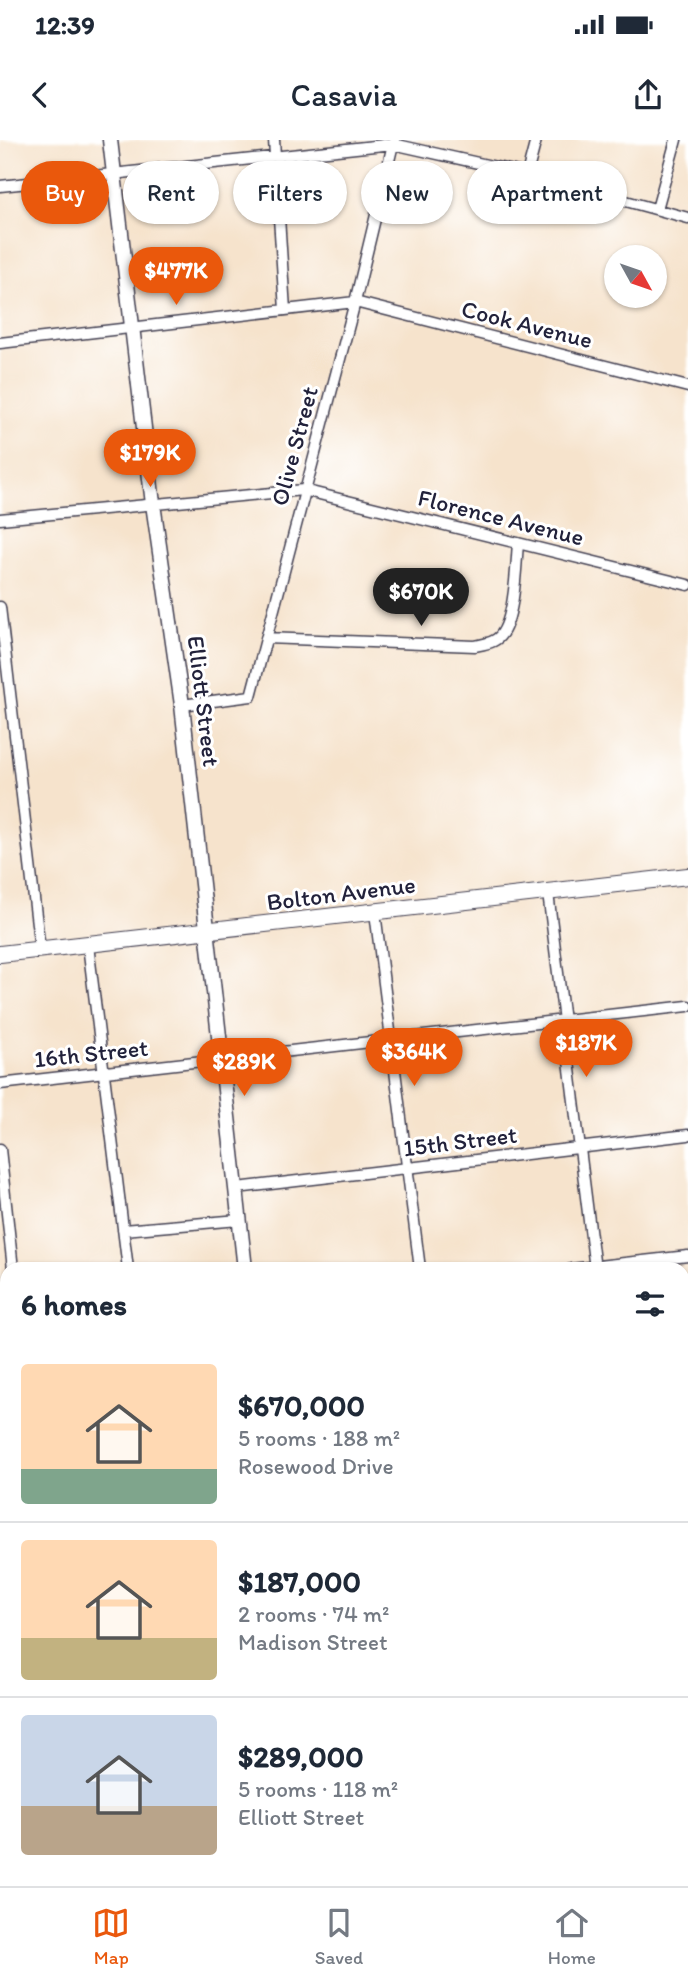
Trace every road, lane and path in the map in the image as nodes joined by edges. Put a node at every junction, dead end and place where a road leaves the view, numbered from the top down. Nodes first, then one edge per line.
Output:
1 (110, 140) edge
2 (274, 140) edge
3 (536, 140) edge
4 (676, 140) edge
5 (393, 142) edge
6 (276, 155) junction
7 (473, 161) edge
8 (530, 161) edge
9 (114, 171) junction
10 (0, 186) edge
11 (627, 201) edge
12 (657, 209) junction
13 (688, 218) edge
14 (355, 302) junction
15 (285, 310) junction
16 (133, 328) junction
17 (0, 343) edge
18 (688, 387) edge
19 (303, 490) junction
20 (153, 504) junction
21 (0, 519) edge
22 (519, 543) junction
23 (688, 585) edge
24 (0, 607) edge
25 (266, 638) junction
26 (182, 705) junction
27 (688, 876) edge
28 (548, 893) junction
29 (374, 912) junction
30 (208, 931) junction
31 (88, 945) junction
32 (40, 950) junction
33 (0, 954) edge
34 (688, 1006) edge
35 (562, 1020) junction
36 (391, 1040) junction
37 (222, 1059) junction
38 (104, 1073) junction
39 (0, 1084) edge
40 (688, 1135) edge
41 (579, 1148) junction
42 (0, 1149) edge
43 (410, 1168) junction
44 (237, 1188) junction
45 (239, 1220) junction
46 (123, 1230) junction
47 (688, 1256) edge
48 (12, 1262) edge
49 (127, 1262) edge
50 (244, 1262) edge
51 (419, 1262) edge
52 (594, 1262) edge
53 (637, 1262) edge

1 - 9 street, Elliott Street
2 - 6 street
3 - 8 street
4 - 12 street
5 - 6 street
5 - 7 street
5 - 14 street, Olive Street
6 - 9 street
6 - 15 street
9 - 10 street
9 - 16 street, Elliott Street
11 - 12 street
12 - 13 street
14 - 15 street
14 - 18 street, Cook Avenue
14 - 19 street, Olive Street
15 - 16 street
16 - 17 street
16 - 20 street, Elliott Street
19 - 20 street, Florence Avenue
19 - 22 street, Florence Avenue
19 - 25 street, Olive Street
20 - 21 street, Florence Avenue
20 - 26 street, Elliott Street
22 - 23 street, Florence Avenue
22 - 25 street
24 - 32 street
25 - 26 street, Olive Street
26 - 30 street, Elliott Street
27 - 28 main road, Bolton Avenue
28 - 29 main road, Bolton Avenue
28 - 35 street
29 - 30 main road, Bolton Avenue
29 - 36 street
30 - 31 main road, Bolton Avenue
30 - 37 street, Elliott Street
31 - 32 main road, Bolton Avenue
31 - 38 street
32 - 33 main road, Bolton Avenue
34 - 35 street, 16th Street
35 - 36 street, 16th Street
35 - 41 street
36 - 37 street, 16th Street
36 - 43 street
37 - 38 street, 16th Street
37 - 44 street, Elliott Street
38 - 39 street, 16th Street
38 - 46 street
40 - 41 street, 15th Street
41 - 43 street, 15th Street
41 - 52 street
42 - 48 street
43 - 44 street, 15th Street
43 - 51 street
44 - 45 street, Elliott Street
45 - 46 street
45 - 50 street, Elliott Street
46 - 49 street
47 - 53 street

